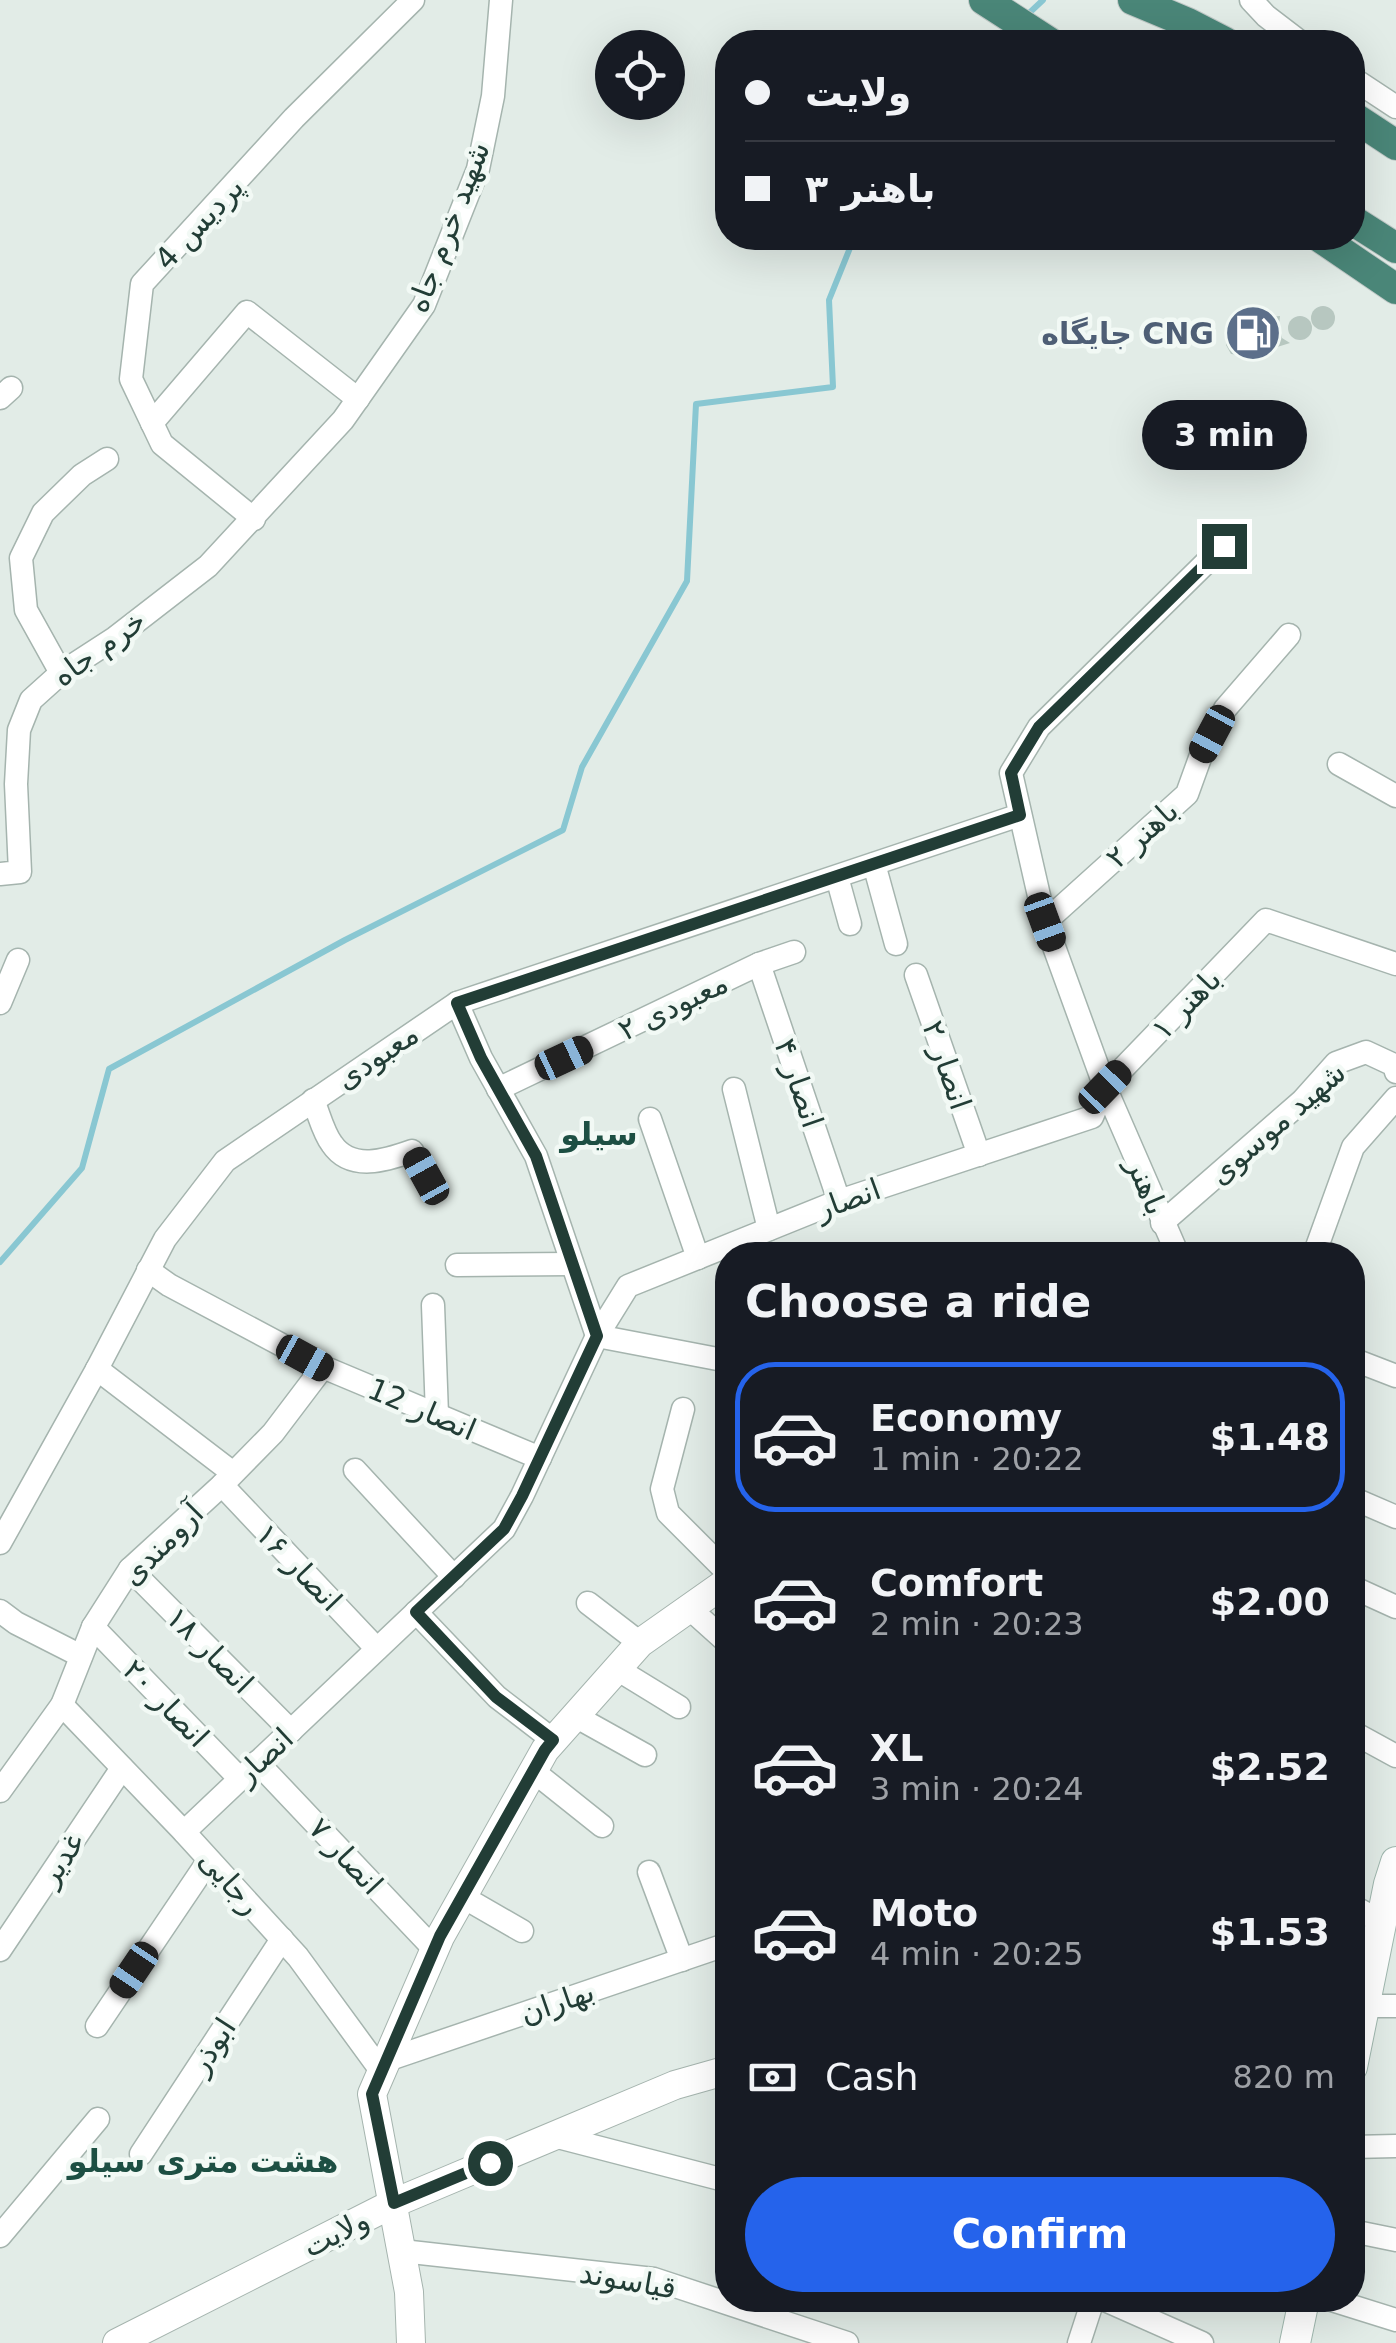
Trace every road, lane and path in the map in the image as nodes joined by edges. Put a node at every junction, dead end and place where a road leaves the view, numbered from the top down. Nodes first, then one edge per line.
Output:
1 (414, 0) edge
2 (501, 0) edge
3 (984, 0) edge
4 (1133, 0) edge
5 (1251, 0) edge
6 (1030, 30) edge
7 (1202, 30) edge
8 (1284, 30) edge
9 (1365, 87) edge
10 (1396, 107) edge
11 (1365, 125) edge
12 (1396, 145) edge
13 (1365, 147) edge
14 (1396, 166) edge
15 (1365, 228) edge
16 (1396, 248) edge
17 (1339, 250) edge
18 (1396, 289) edge
19 (358, 399) junction
20 (152, 423) junction
21 (107, 459) dead end
22 (254, 519) junction
23 (1224, 546) dead end
24 (1289, 634) dead end
25 (60, 673) junction
26 (1340, 764) dead end
27 (8, 784) edge
28 (1396, 796) edge
29 (1020, 815) junction
30 (874, 864) junction
31 (10, 873) edge
32 (837, 876) junction
33 (1045, 922) junction
34 (850, 924) dead end
35 (896, 944) dead end
36 (794, 952) dead end
37 (18, 960) dead end
38 (759, 964) junction
39 (1396, 964) edge
40 (916, 975) dead end
41 (0, 1003) edge
42 (457, 1003) junction
43 (1396, 1072) edge
44 (1105, 1087) junction
45 (498, 1089) junction
46 (734, 1089) dead end
47 (313, 1100) junction
48 (1396, 1100) edge
49 (650, 1118) dead end
50 (978, 1155) junction
51 (426, 1176) dead end
52 (839, 1201) junction
53 (1162, 1223) junction
54 (769, 1230) junction
55 (751, 1242) edge
56 (1172, 1242) edge
57 (1319, 1242) edge
58 (715, 1254) edge
59 (698, 1258) junction
60 (572, 1264) junction
61 (457, 1265) dead end
62 (148, 1270) junction
63 (433, 1305) dead end
64 (597, 1336) junction
65 (715, 1359) edge
66 (1365, 1364) edge
67 (323, 1368) junction
68 (97, 1369) junction
69 (1396, 1376) edge
70 (682, 1409) dead end
71 (437, 1415) junction
72 (540, 1458) junction
73 (355, 1470) dead end
74 (227, 1479) junction
75 (1365, 1504) edge
76 (1396, 1518) edge
77 (0, 1543) edge
78 (715, 1560) edge
79 (130, 1569) junction
80 (454, 1576) junction
81 (715, 1590) edge
82 (1365, 1594) edge
83 (588, 1604) dead end
84 (1396, 1607) edge
85 (690, 1608) junction
86 (0, 1612) edge
87 (416, 1612) junction
88 (93, 1627) junction
89 (715, 1631) edge
90 (640, 1643) junction
91 (377, 1649) junction
92 (81, 1656) junction
93 (617, 1669) junction
94 (62, 1705) junction
95 (680, 1707) dead end
96 (575, 1716) junction
97 (291, 1730) junction
98 (1365, 1739) edge
99 (553, 1740) junction
100 (645, 1755) dead end
101 (1396, 1756) edge
102 (257, 1762) junction
103 (122, 1768) junction
104 (534, 1770) junction
105 (240, 1779) junction
106 (0, 1791) edge
107 (602, 1826) dead end
108 (184, 1832) junction
109 (210, 1860) junction
110 (649, 1872) dead end
111 (1394, 1877) edge
112 (463, 1897) junction
113 (1365, 1913) edge
114 (1382, 1922) junction
115 (522, 1930) dead end
116 (282, 1939) junction
117 (715, 1949) edge
118 (0, 1950) edge
119 (434, 1950) junction
120 (682, 1960) junction
121 (1371, 2005) edge
122 (97, 2026) dead end
123 (384, 2066) junction
124 (715, 2074) edge
125 (98, 2120) dead end
126 (554, 2136) junction
127 (1365, 2146) edge
128 (1396, 2146) edge
129 (141, 2154) dead end
130 (715, 2178) edge
131 (394, 2203) junction
132 (1365, 2233) edge
133 (0, 2236) edge
134 (1396, 2240) edge
135 (402, 2251) junction
136 (715, 2299) edge
137 (1365, 2310) edge
138 (754, 2312) edge
139 (1089, 2312) edge
140 (1131, 2312) edge
141 (1301, 2312) edge
142 (1396, 2320) edge
143 (117, 2343) edge
144 (411, 2343) edge
145 (847, 2343) edge
146 (1078, 2343) edge
147 (1202, 2343) edge
148 (1295, 2343) edge

1 - 20 street, پردیس 4
2 - 19 street, شهید خرم جاه
3 - 6 highway
4 - 7 highway
5 - 8 street
9 - 10 street
11 - 12 highway
13 - 14 highway
15 - 16 highway
17 - 18 highway
19 - 20 street
19 - 22 street, شهید خرم جاه
20 - 22 street, پردیس 4
21 - 25 street
22 - 25 street, خرم جاه
23 - 29 street, باهنر
24 - 33 street, باهنر ۲
25 - 27 street, خرم جاه
26 - 28 street
27 - 31 street, خرم جاه
29 - 30 street, معبودی
29 - 33 street, باهنر
30 - 32 street, معبودی
30 - 35 street
32 - 34 street
32 - 42 street, معبودی
33 - 44 street, باهنر
36 - 38 street, معبودی ۲
37 - 41 street
38 - 45 street, معبودی ۲
38 - 52 street, انصار ۴
39 - 44 street, باهنر ۱
40 - 50 street, انصار ۲
42 - 45 street
42 - 47 street, معبودی
43 - 53 street, شهید موسوی
44 - 50 street, انصار
44 - 53 street, باهنر
45 - 60 street
46 - 54 street
47 - 51 street
47 - 62 street, معبودی
48 - 57 street
49 - 59 street
50 - 52 street, انصار
52 - 54 street, انصار
53 - 56 street, باهنر
54 - 55 street, انصار
58 - 59 street, انصار
59 - 64 street, انصار
60 - 61 street
60 - 64 street
62 - 67 street, انصار 12
62 - 68 street, معبودی
63 - 71 street
64 - 65 street
64 - 72 street, انصار
66 - 69 street
67 - 71 street, انصار 12
67 - 74 street, آرومندی
68 - 74 street, انصار ۱۶
68 - 77 street, معبودی
70 - 78 street
71 - 72 street, انصار 12
72 - 80 street, انصار
73 - 80 street
74 - 79 street, آرومندی
74 - 91 street, انصار ۱۶
75 - 76 street
79 - 88 street, آرومندی
79 - 97 street, انصار ۱۸
80 - 87 street, انصار
81 - 85 street
82 - 84 street
83 - 90 street
85 - 89 street
85 - 90 street
86 - 92 street
87 - 91 street, انصار
87 - 99 street
88 - 92 street, آرومندی
88 - 105 street, انصار ۲۰
90 - 93 street
91 - 97 street, انصار
92 - 94 street, آرومندی
93 - 95 street
93 - 96 street
94 - 103 street, رجایی
94 - 106 street, آرومندی
96 - 99 street
96 - 100 street
97 - 102 street, انصار
98 - 101 street
99 - 104 street
102 - 105 street, انصار
102 - 119 street, انصار ۷
103 - 108 street, رجایی
103 - 118 street, غدیر
104 - 107 street
104 - 112 street
105 - 108 street, انصار
108 - 109 street, رجایی
109 - 116 street, رجایی
109 - 122 street
110 - 120 street
111 - 114 main road
112 - 115 street
112 - 119 street
113 - 114 street
114 - 121 main road
116 - 123 street, رجایی
116 - 129 street, ابوذر
117 - 120 street, بهاران
119 - 123 street
120 - 123 street, بهاران
123 - 131 street
124 - 126 street, ولایت
125 - 133 street
126 - 130 street
126 - 131 street, ولایت
127 - 128 street
131 - 135 street
131 - 143 street, ولایت
132 - 134 street
135 - 136 street, قیاسوند
135 - 144 street
137 - 142 street
138 - 145 street, قیاسوند
139 - 146 street
140 - 147 street
141 - 148 main road

